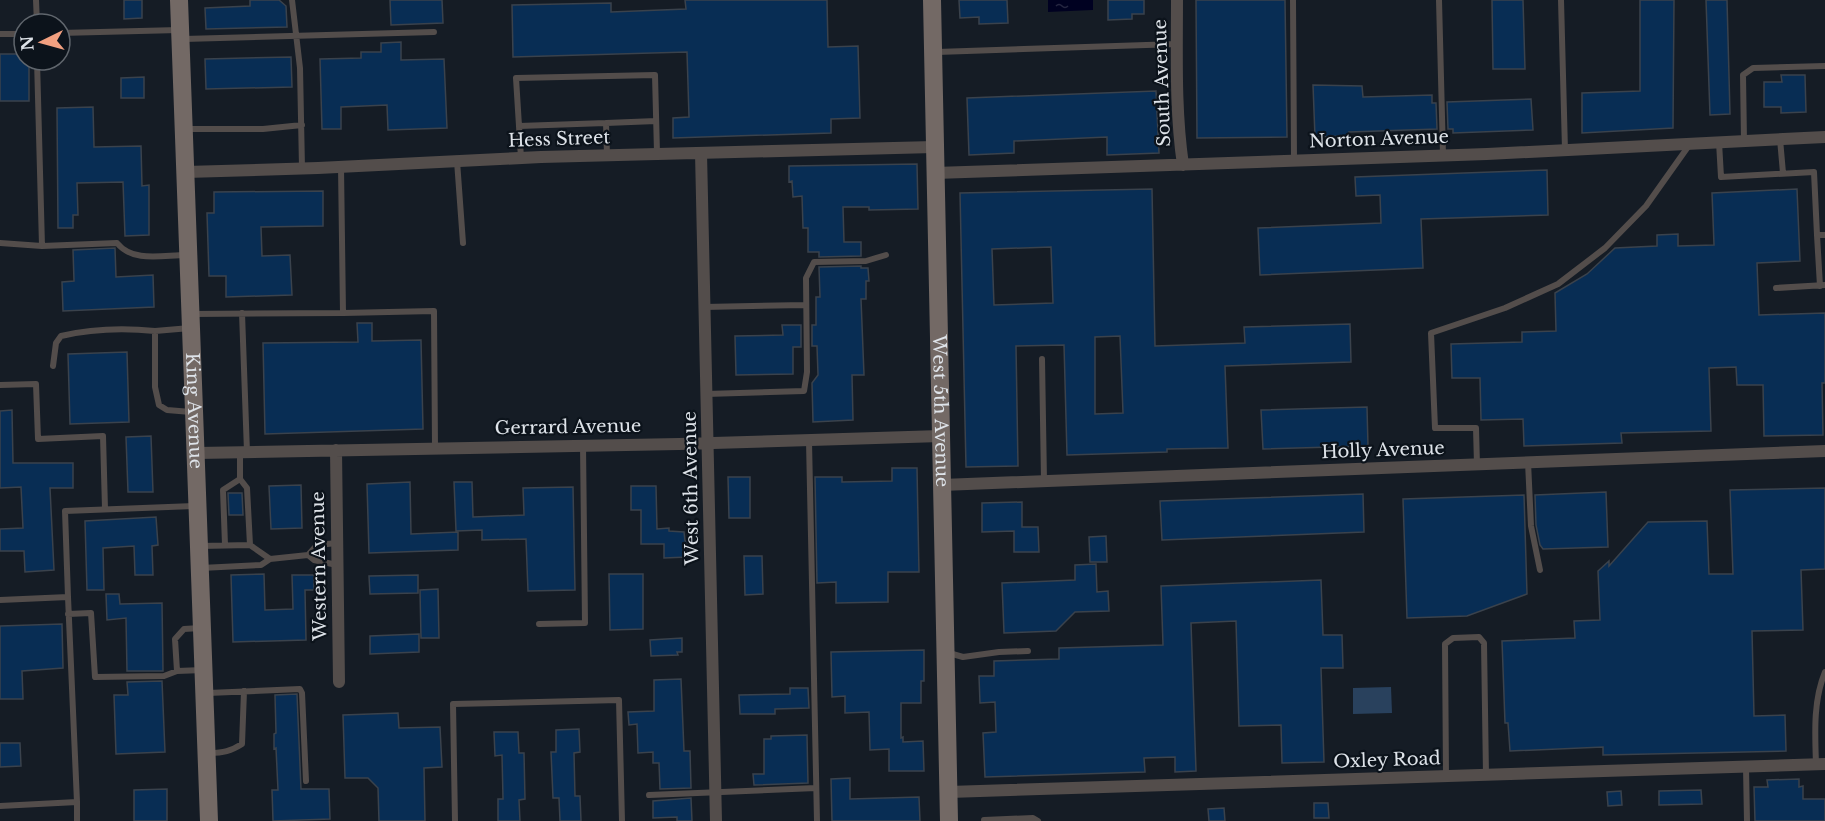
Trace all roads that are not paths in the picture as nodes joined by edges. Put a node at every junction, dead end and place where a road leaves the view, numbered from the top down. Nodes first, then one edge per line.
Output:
1 (179, 0) edge
2 (292, 0) edge
3 (932, 0) edge
4 (1177, 0) edge
5 (1293, 0) edge
6 (1439, 0) edge
7 (1561, 0) edge
8 (434, 32) dead end
9 (72, 33) edge
10 (180, 34) junction
11 (296, 35) junction
12 (1177, 44) junction
13 (933, 52) junction
14 (1825, 66) edge
15 (37, 72) edge
16 (656, 121) junction
17 (606, 123) junction
18 (302, 125) junction
19 (519, 126) junction
20 (184, 129) junction
21 (1825, 137) edge
22 (1780, 139) junction
23 (1744, 141) junction
24 (1719, 142) junction
25 (1690, 143) junction
26 (934, 147) junction
27 (1565, 150) junction
28 (701, 153) junction
29 (657, 154) junction
30 (607, 155) junction
31 (1443, 155) junction
32 (521, 158) junction
33 (1294, 160) junction
34 (458, 161) junction
35 (1183, 165) junction
36 (341, 167) junction
37 (303, 169) junction
38 (186, 172) junction
39 (1783, 173) junction
40 (935, 174) junction
41 (1817, 235) junction
42 (1825, 235) edge
43 (0, 243) edge
44 (463, 243) dead end
45 (42, 246) junction
46 (189, 254) junction
47 (886, 255) dead end
48 (1822, 286) edge
49 (1776, 288) dead end
50 (805, 305) junction
51 (704, 307) junction
52 (242, 313) junction
53 (344, 313) junction
54 (192, 321) junction
55 (155, 331) junction
56 (1042, 359) dead end
57 (53, 366) dead end
58 (0, 385) edge
59 (706, 394) junction
60 (195, 412) junction
61 (940, 436) junction
62 (809, 440) junction
63 (707, 443) junction
64 (583, 445) junction
65 (435, 448) junction
66 (336, 450) junction
67 (1825, 451) edge
68 (243, 452) junction
69 (196, 453) junction
70 (1528, 462) junction
71 (1477, 465) junction
72 (240, 479) junction
73 (1044, 482) junction
74 (942, 486) junction
75 (198, 506) junction
76 (105, 509) junction
77 (337, 543) junction
78 (225, 545) junction
79 (250, 545) junction
80 (199, 546) junction
81 (308, 555) junction
82 (270, 559) junction
83 (338, 565) junction
84 (200, 568) junction
85 (1539, 570) dead end
86 (68, 597) junction
87 (0, 600) edge
88 (68, 614) junction
89 (539, 624) dead end
90 (202, 628) junction
91 (1028, 651) dead end
92 (946, 652) junction
93 (203, 670) junction
94 (177, 671) junction
95 (1825, 672) edge
96 (339, 682) dead end
97 (244, 691) junction
98 (204, 693) junction
99 (206, 753) junction
100 (1821, 764) edge
101 (1746, 767) junction
102 (1486, 775) junction
103 (1446, 776) junction
104 (306, 781) dead end
105 (816, 788) junction
106 (716, 792) junction
107 (950, 792) junction
108 (649, 795) dead end
109 (77, 802) junction
110 (0, 806) edge
111 (984, 820) edge
112 (77, 821) edge
113 (209, 821) edge
114 (455, 821) edge
115 (622, 821) edge
116 (716, 821) edge
117 (817, 821) edge
118 (949, 821) edge
119 (1038, 821) edge
120 (1747, 821) edge

1 - 10 main road, King Avenue
2 - 11 lane
3 - 13 main road, West 5th Avenue
4 - 12 street, South Avenue
5 - 33 lane
6 - 31 lane
7 - 27 lane
8 - 11 lane
9 - 10 lane
10 - 11 lane
10 - 20 main road, King Avenue
11 - 18 lane
12 - 13 lane
12 - 35 street, South Avenue
13 - 26 main road, West 5th Avenue
14 - 23 lane
15 - 45 lane
16 - 17 lane
16 - 19 lane
16 - 29 lane
17 - 19 lane
17 - 30 lane
18 - 20 lane
18 - 37 lane
19 - 32 lane
20 - 38 main road, King Avenue
21 - 22 street, Norton Avenue
22 - 23 street, Norton Avenue
22 - 39 lane
23 - 24 street, Norton Avenue
24 - 25 street, Norton Avenue
24 - 39 lane
25 - 27 street, Norton Avenue
25 - 71 lane
26 - 28 street, Hess Street
26 - 40 main road, West 5th Avenue
27 - 31 street, Norton Avenue
28 - 29 street, Hess Street
28 - 51 street, West 6th Avenue
29 - 30 street, Hess Street
30 - 32 street, Hess Street
31 - 33 street, Norton Avenue
32 - 34 street, Hess Street
33 - 35 street, Norton Avenue
34 - 36 street, Hess Street
34 - 44 lane
35 - 40 street, Norton Avenue
36 - 37 street, Hess Street
36 - 53 lane
37 - 38 street, Hess Street
38 - 46 main road, King Avenue
39 - 41 lane
40 - 61 main road, West 5th Avenue
41 - 42 lane
41 - 48 lane
43 - 45 lane
45 - 46 lane
46 - 54 main road, King Avenue
47 - 50 lane
48 - 49 lane
50 - 51 lane
50 - 59 lane
51 - 59 street, West 6th Avenue
52 - 53 lane
52 - 54 lane
52 - 68 lane
53 - 65 lane
54 - 55 lane
54 - 60 main road, King Avenue
55 - 57 lane
55 - 60 lane
56 - 73 lane
58 - 76 lane
59 - 63 street, West 6th Avenue
60 - 69 main road, King Avenue
61 - 62 street, Gerrard Avenue
61 - 74 main road, West 5th Avenue
62 - 63 street, Gerrard Avenue
62 - 105 lane
63 - 64 street, Gerrard Avenue
63 - 106 street, West 6th Avenue
64 - 65 street, Gerrard Avenue
64 - 89 lane
65 - 66 street, Gerrard Avenue
66 - 68 street, Gerrard Avenue
66 - 77 street, Western Avenue
67 - 70 street, Holly Avenue
68 - 69 street, Gerrard Avenue
68 - 72 lane
69 - 75 main road, King Avenue
70 - 71 street, Holly Avenue
70 - 85 lane
71 - 73 street, Holly Avenue
72 - 78 lane
72 - 79 lane
73 - 74 street, Holly Avenue
74 - 92 main road, West 5th Avenue
75 - 76 lane
75 - 80 main road, King Avenue
76 - 86 lane
77 - 81 lane
77 - 83 street, Western Avenue
78 - 79 lane
78 - 80 lane
79 - 82 lane
80 - 84 main road, King Avenue
81 - 82 lane
81 - 83 lane
82 - 84 lane
83 - 96 street, Western Avenue
84 - 90 main road, King Avenue
86 - 87 lane
86 - 88 lane
88 - 94 lane
88 - 109 lane
90 - 93 main road, King Avenue
90 - 94 lane
91 - 92 lane
92 - 107 main road, West 5th Avenue
93 - 94 lane
93 - 98 main road, King Avenue
95 - 100 lane
97 - 98 lane
97 - 99 lane
97 - 104 lane
98 - 99 main road, King Avenue
99 - 113 main road, King Avenue
100 - 101 street, Oxley Road
101 - 102 street, Oxley Road
101 - 120 lane
102 - 103 street, Oxley Road
102 - 103 lane
103 - 107 street, Oxley Road
105 - 106 lane
105 - 117 lane
106 - 108 lane
106 - 116 street, West 6th Avenue
107 - 118 main road, West 5th Avenue
109 - 110 lane
109 - 112 lane
111 - 119 lane
114 - 115 lane

